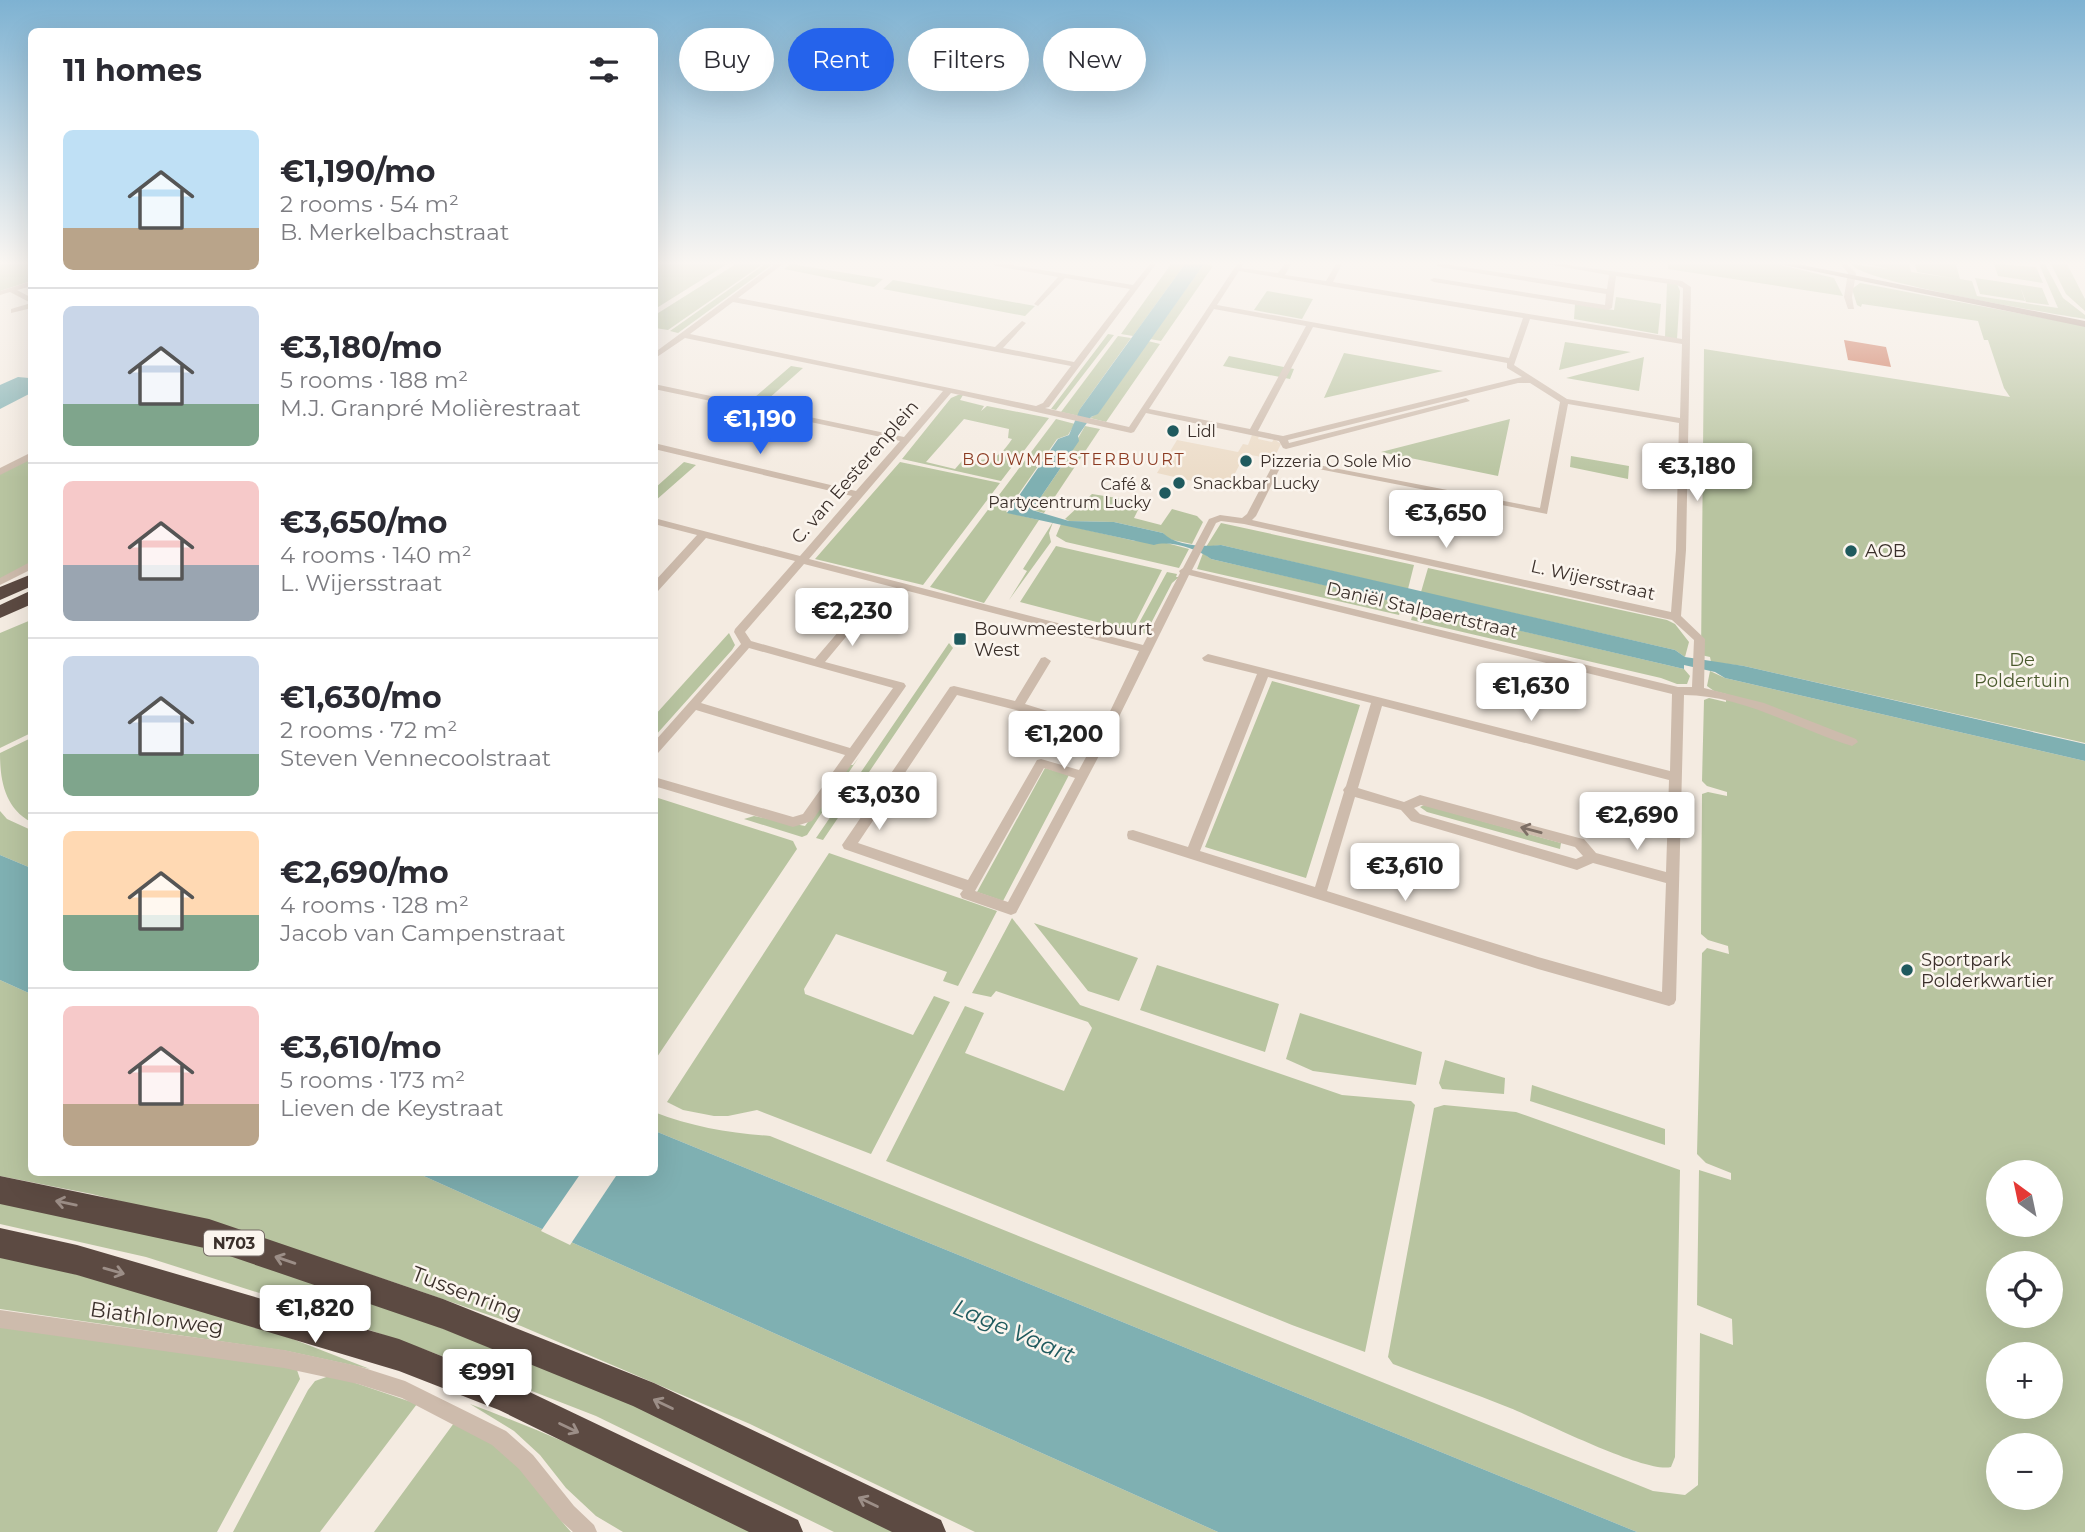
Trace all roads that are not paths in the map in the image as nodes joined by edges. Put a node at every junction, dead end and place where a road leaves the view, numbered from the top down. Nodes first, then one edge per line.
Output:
1 (684, 335) edge
2 (686, 335) edge
3 (926, 335) edge
4 (1010, 335) edge
5 (1100, 335) edge
6 (1194, 335) edge
7 (1304, 335) edge
8 (1369, 335) edge
9 (1521, 335) edge
10 (1645, 335) edge
11 (1686, 335) edge
12 (1686, 342) junction
13 (998, 349) junction
14 (658, 354) edge
15 (1512, 361) junction
16 (1077, 365) junction
17 (1531, 380) junction
18 (658, 387) edge
19 (949, 390) junction
20 (1564, 401) junction
21 (1040, 407) junction
22 (1410, 407) junction
23 (1144, 410) junction
24 (1418, 413) junction
25 (1685, 421) junction
26 (1252, 433) junction
27 (906, 440) junction
28 (1284, 442) junction
29 (658, 447) edge
30 (28, 457) edge
31 (1280, 459) junction
32 (0, 472) edge
33 (859, 495) junction
34 (1244, 521) junction
35 (658, 522) edge
36 (704, 534) junction
37 (802, 560) junction
38 (28, 566) edge
39 (1184, 572) junction
40 (28, 581) edge
41 (0, 582) edge
42 (658, 585) edge
43 (0, 594) edge
44 (28, 598) edge
45 (0, 611) edge
46 (861, 612) dead end
47 (1676, 617) junction
48 (747, 644) junction
49 (1146, 649) junction
50 (1208, 657) dead end
51 (1045, 661) dead end
52 (818, 663) junction
53 (1264, 672) junction
54 (1678, 691) junction
55 (1698, 691) junction
56 (1378, 701) junction
57 (693, 705) junction
58 (1018, 706) junction
59 (1105, 733) junction
60 (1852, 742) dead end
61 (658, 745) edge
62 (852, 753) junction
63 (1081, 775) junction
64 (1677, 777) junction
65 (658, 782) edge
66 (1349, 790) junction
67 (1405, 807) junction
68 (1133, 835) dead end
69 (1192, 854) junction
70 (1591, 858) junction
71 (1674, 880) junction
72 (971, 887) junction
73 (1319, 895) junction
74 (0, 1190) edge
75 (0, 1243) edge
76 (0, 1319) edge
77 (587, 1532) edge
78 (786, 1532) edge
79 (929, 1532) edge

1 - 14 street
2 - 19 street
3 - 13 street
4 - 13 street
5 - 16 street
6 - 23 street
7 - 26 street
8 - 15 street
9 - 15 street
10 - 12 street
11 - 12 street
12 - 25 street
13 - 16 street
15 - 17 street
16 - 21 street
17 - 20 street
17 - 22 street
17 - 24 street
18 - 27 street
19 - 21 street
19 - 27 street, C. van Eesterenplein
20 - 25 street
20 - 31 street
21 - 23 street
22 - 24 street
22 - 28 street
23 - 26 street
24 - 28 street
25 - 47 street
26 - 28 street
27 - 33 street, C. van Eesterenplein
28 - 31 street
29 - 33 street
30 - 32 street
31 - 34 street
33 - 37 street, C. van Eesterenplein
34 - 39 street, L. Wijersstraat
34 - 47 street, L. Wijersstraat
35 - 36 street
36 - 37 street
36 - 42 street
37 - 48 street
37 - 49 street, C. van Eesterenplein
38 - 41 street
39 - 49 street
39 - 54 street, Daniël Stalpaertstraat
40 - 43 highway
44 - 45 highway
46 - 52 street
47 - 55 street
48 - 52 street
48 - 57 street
49 - 59 street
50 - 53 street
51 - 58 street
52 - 62 street
53 - 56 street
53 - 69 street
54 - 55 street, Daniël Stalpaertstraat
54 - 64 street
55 - 60 street, Daniël Stalpaertstraat
56 - 64 street
56 - 66 street
57 - 61 street
57 - 62 street
58 - 59 street
58 - 72 street
59 - 63 street
62 - 65 street
63 - 72 street
63 - 72 street
64 - 71 street
66 - 67 street
66 - 73 street
67 - 70 street
70 -> 67 street
68 - 69 street
69 - 73 street
70 - 71 street
71 - 73 street
79 -> 74 highway, Tussenring / N703
75 -> 78 highway
76 - 77 street, Biathlonweg

